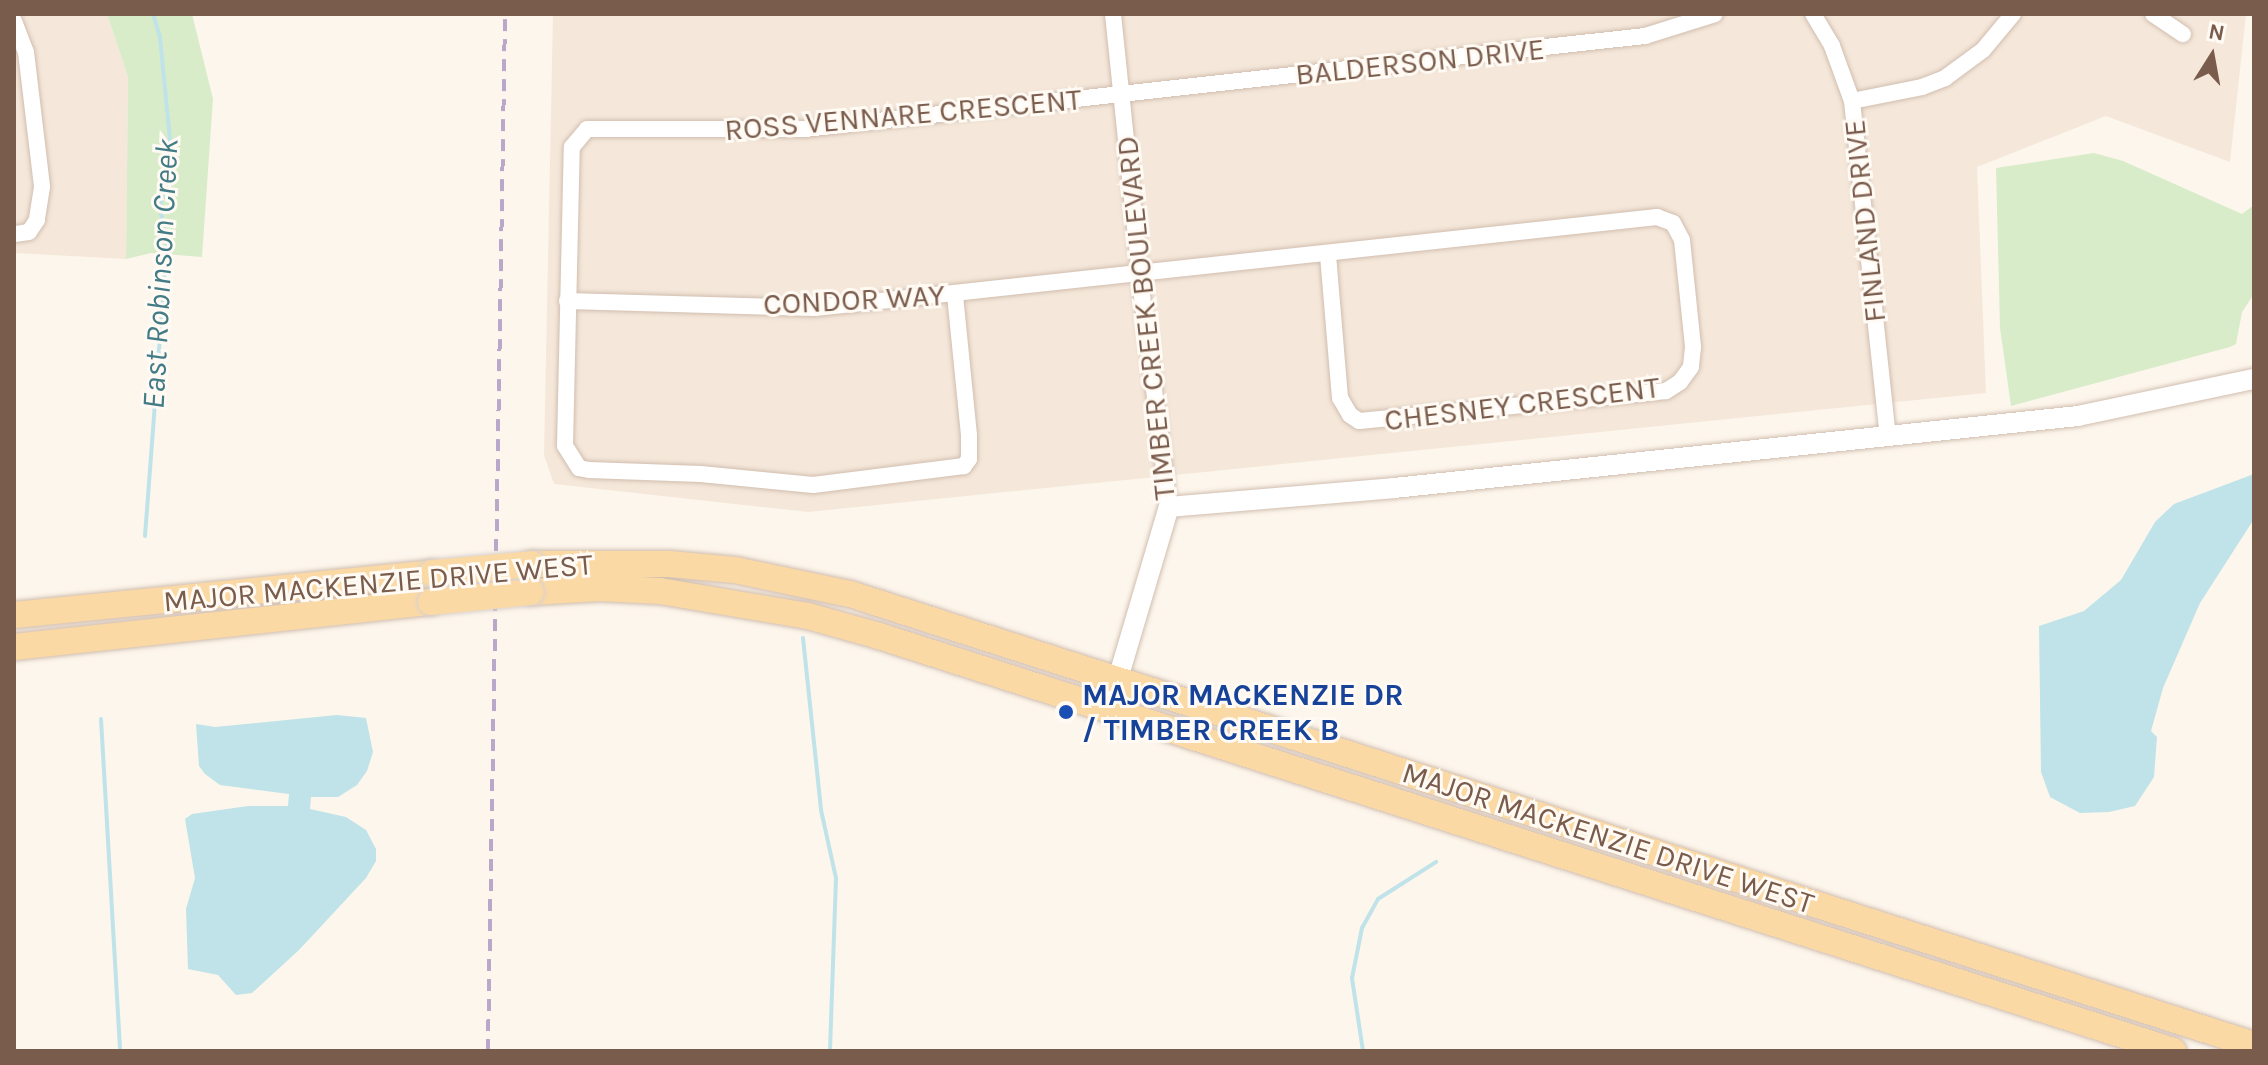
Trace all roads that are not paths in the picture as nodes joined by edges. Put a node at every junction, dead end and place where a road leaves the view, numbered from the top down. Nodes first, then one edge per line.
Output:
1 (1113, 14) edge
2 (1715, 14) edge
3 (1813, 14) edge
4 (2013, 14) edge
5 (2153, 14) edge
6 (14, 21) edge
7 (2183, 34) dead end
8 (1121, 96) junction
9 (1852, 101) junction
10 (14, 234) edge
11 (1328, 254) junction
12 (1140, 273) junction
13 (955, 295) junction
14 (567, 301) junction
15 (2254, 379) edge
16 (1888, 436) junction
17 (1169, 507) junction
18 (14, 615) edge
19 (14, 647) edge
20 (1118, 679) junction
21 (1109, 709) junction
22 (2254, 1045) edge
23 (2173, 1051) edge

1 - 8 street, TIMBER CREEK BOULEVARD
2 - 8 street, BALDERSON DRIVE
3 - 9 street, FINLAND DRIVE
4 - 9 street
5 - 7 street
6 - 10 street
8 - 12 street, TIMBER CREEK BOULEVARD
8 - 14 street, ROSS VENNARE CRESCENT
9 - 16 street, FINLAND DRIVE
11 - 11 street, CHESNEY CRESCENT
11 - 12 street, CHESNEY CRESCENT
12 - 13 street, CONDOR WAY
12 - 17 street, TIMBER CREEK BOULEVARD
13 - 14 street, CONDOR WAY
13 - 14 street, ROSS VENNARE CRESCENT
15 - 16 street
16 - 17 street
17 - 20 street, TIMBER CREEK BOULEVARD
18 - 20 main road, MAJOR MACKENZIE DRIVE WEST, bridge
19 - 21 main road, MAJOR MACKENZIE DRIVE WEST, bridge
20 - 21 street, TIMBER CREEK BOULEVARD
20 - 22 main road, MAJOR MACKENZIE DRIVE WEST
21 - 23 main road, MAJOR MACKENZIE DRIVE WEST

